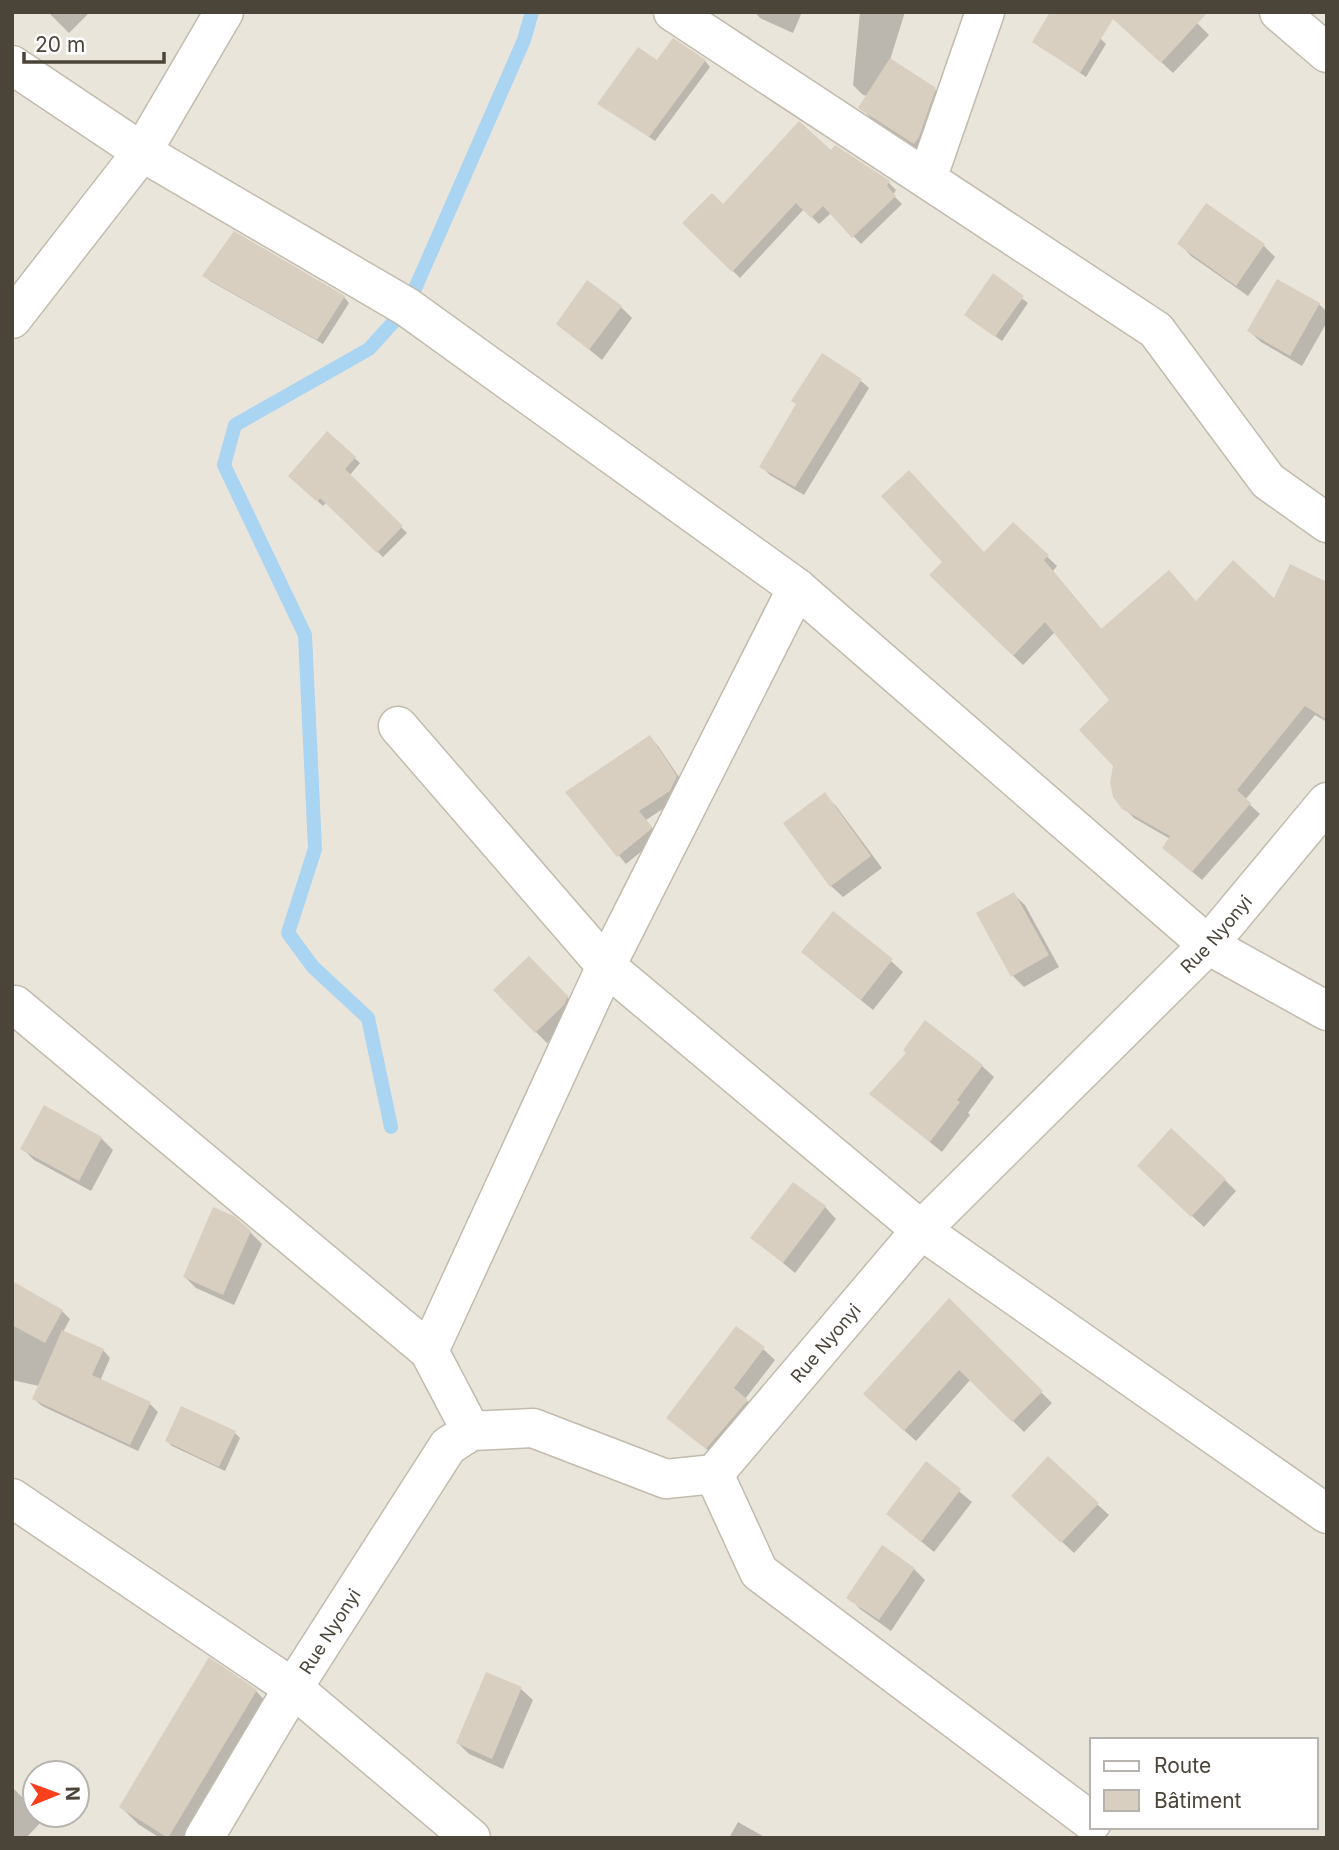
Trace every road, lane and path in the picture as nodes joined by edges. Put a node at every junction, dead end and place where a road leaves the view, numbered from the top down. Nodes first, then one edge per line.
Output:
1 (224, 12) edge
2 (673, 12) edge
3 (985, 12) edge
4 (1279, 12) edge
5 (1327, 53) edge
6 (12, 65) edge
7 (142, 152) junction
8 (927, 179) junction
9 (12, 319) edge
10 (1327, 523) edge
11 (797, 588) junction
12 (398, 726) dead end
13 (1327, 802) edge
14 (1208, 945) junction
15 (606, 966) junction
16 (15, 1005) dead end
17 (1327, 1011) edge
18 (921, 1230) junction
19 (429, 1351) junction
20 (471, 1431) junction
21 (714, 1474) junction
22 (12, 1498) edge
23 (1327, 1514) edge
24 (293, 1688) junction
25 (1090, 1820) edge
26 (204, 1838) edge
27 (471, 1838) edge

1 - 7 street
2 - 8 street
3 - 8 street
4 - 5 street
6 - 7 street
7 - 9 street
7 - 11 street
8 - 10 street
11 - 14 street
11 - 15 street
12 - 15 street
13 - 14 street, Rue Nyonyi
14 - 17 street
14 - 18 street, Rue Nyonyi
15 - 18 street
15 - 19 street
16 - 19 street
18 - 21 street, Rue Nyonyi
18 - 23 street
19 - 20 street
20 - 21 street
20 - 24 street, Rue Nyonyi
21 - 25 street
22 - 24 street
24 - 26 street, Rue Nyonyi
24 - 27 street

